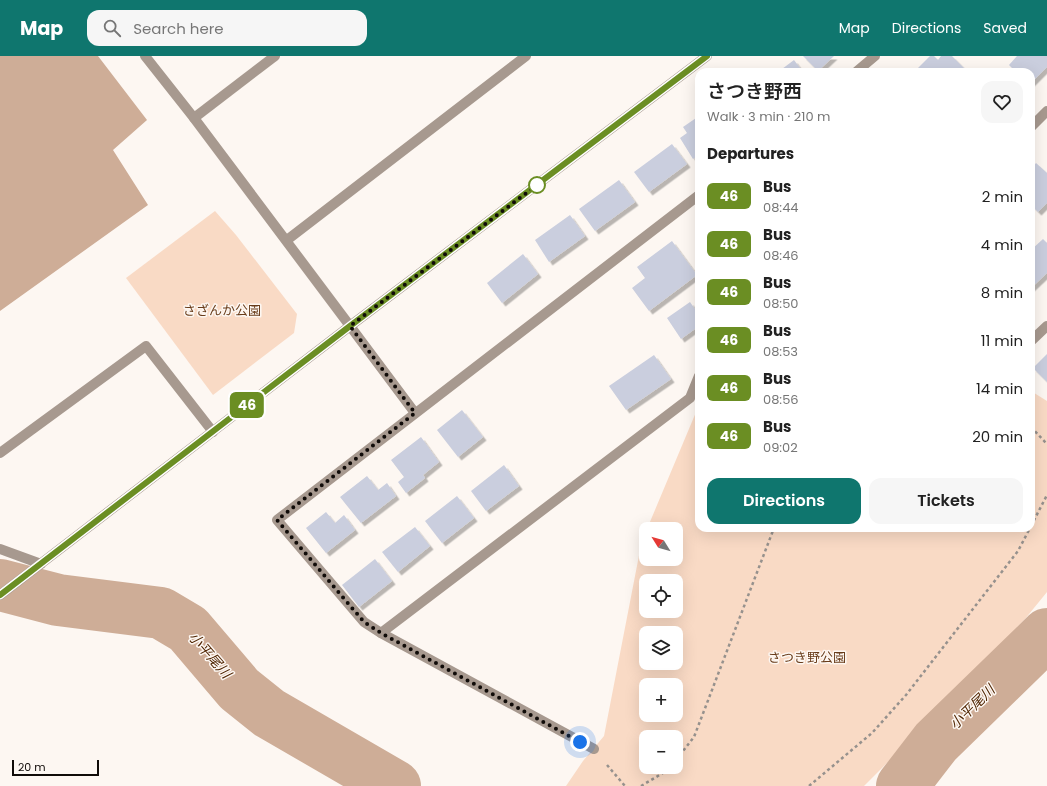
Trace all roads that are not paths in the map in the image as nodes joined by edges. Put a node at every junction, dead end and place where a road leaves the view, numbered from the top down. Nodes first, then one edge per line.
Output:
1 (145, 56) edge
2 (275, 56) edge
3 (526, 56) edge
4 (707, 56) edge
5 (875, 56) edge
6 (861, 68) edge
7 (1047, 111) edge
8 (194, 118) junction
9 (1035, 123) edge
10 (695, 198) edge
11 (287, 240) junction
12 (350, 326) junction
13 (1047, 326) edge
14 (1035, 337) edge
15 (695, 386) edge
16 (415, 413) junction
17 (213, 432) junction
18 (0, 453) edge
19 (0, 549) edge
20 (41, 564) junction
21 (0, 595) edge
22 (381, 633) junction
23 (594, 749) road end

1 - 8 street
2 - 8 street
3 - 11 street
4 - 12 street
5 - 6 street
7 - 9 street
8 - 11 street
10 - 16 street
11 - 12 street
12 - 16 street
12 - 17 street
13 - 14 street
15 - 22 street
16 - 22 street
17 - 18 street
17 - 20 street
19 - 20 street
20 - 21 street
22 - 23 street

